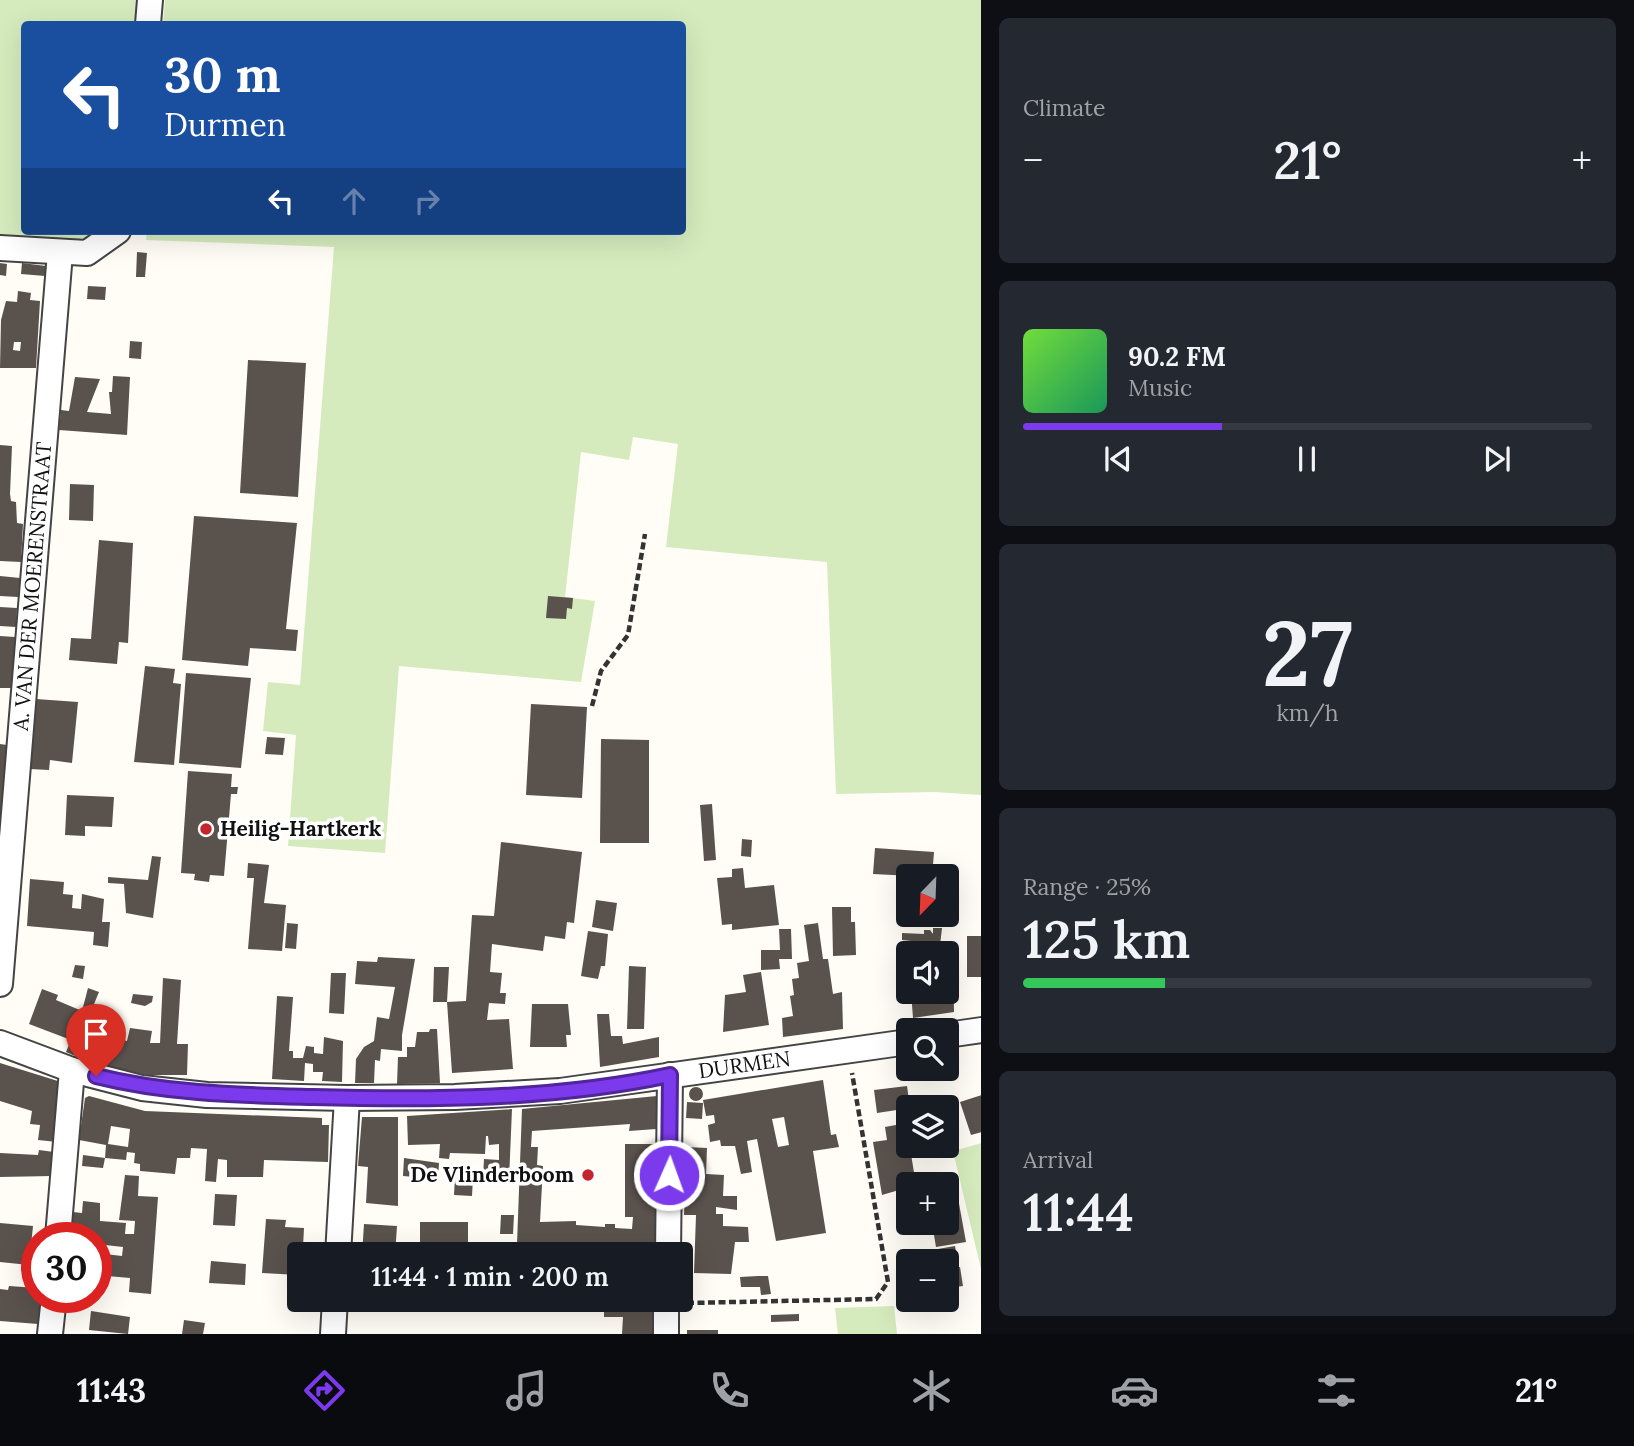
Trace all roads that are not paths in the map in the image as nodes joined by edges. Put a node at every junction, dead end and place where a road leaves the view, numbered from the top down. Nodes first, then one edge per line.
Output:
1 (150, 0) edge
2 (148, 21) edge
3 (112, 235) edge
4 (0, 248) edge
5 (60, 253) junction
6 (0, 984) edge
7 (981, 1030) edge
8 (959, 1033) edge
9 (0, 1043) edge
10 (896, 1044) edge
11 (72, 1070) junction
12 (670, 1075) junction
13 (347, 1098) junction
14 (59, 1222) edge
15 (339, 1242) edge
16 (668, 1242) edge
17 (335, 1312) edge
18 (666, 1312) edge
19 (52, 1313) edge
20 (50, 1334) edge
21 (334, 1334) edge
22 (666, 1334) edge

1 - 2 street
3 - 5 street
4 - 5 street
5 - 6 street, A. VAN DER MOERENSTRAAT
7 - 8 street
9 - 11 street, DURMEN
10 - 12 street, DURMEN
11 - 13 street, DURMEN
11 - 14 street
12 - 13 street, DURMEN
12 - 16 street
13 - 15 street
17 - 21 street
18 - 22 street
19 - 20 street

